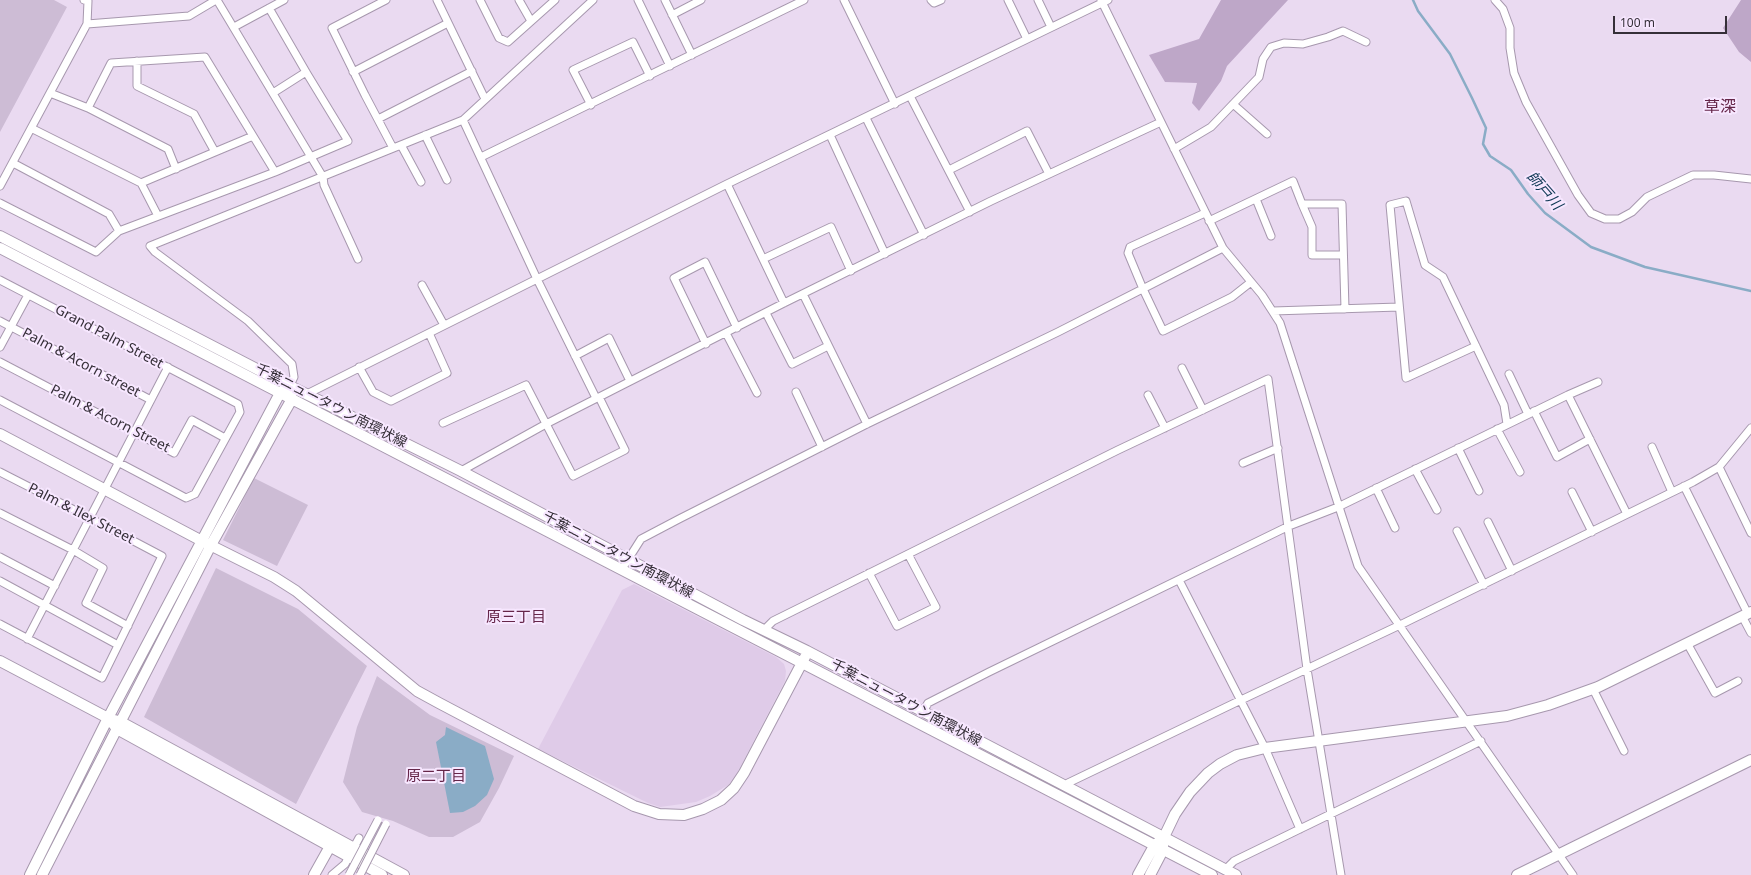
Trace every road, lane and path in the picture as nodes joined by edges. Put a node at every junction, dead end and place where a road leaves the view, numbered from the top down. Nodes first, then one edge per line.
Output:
1 (84, 0) edge
2 (216, 0) edge
3 (284, 0) edge
4 (386, 0) edge
5 (438, 0) edge
6 (480, 0) edge
7 (518, 0) edge
8 (555, 0) edge
9 (593, 0) edge
10 (638, 0) edge
11 (664, 0) edge
12 (701, 0) edge
13 (804, 0) edge
14 (844, 0) edge
15 (931, 0) edge
16 (941, 0) edge
17 (1008, 0) edge
18 (1038, 0) edge
19 (1495, 0) edge
20 (1104, 1) edge
21 (269, 8) junction
22 (672, 16) junction
23 (531, 21) junction
24 (448, 23) junction
25 (88, 24) junction
26 (234, 27) junction
27 (1051, 27) junction
28 (1027, 39) junction
29 (1366, 42) dead end
30 (692, 55) junction
31 (137, 62) junction
32 (670, 66) junction
33 (472, 71) junction
34 (306, 72) junction
35 (354, 72) junction
36 (650, 76) junction
37 (50, 93) junction
38 (273, 93) junction
39 (910, 96) junction
40 (485, 99) junction
41 (895, 104) junction
42 (1233, 104) junction
43 (591, 105) junction
44 (88, 108) junction
45 (866, 118) junction
46 (378, 119) junction
47 (463, 120) junction
48 (1161, 122) junction
49 (31, 128) junction
50 (1267, 134) dead end
51 (425, 135) junction
52 (253, 136) junction
53 (830, 136) junction
54 (401, 145) junction
55 (393, 148) junction
56 (1174, 149) junction
57 (215, 152) junction
58 (312, 156) junction
59 (481, 157) junction
60 (13, 163) junction
61 (176, 169) junction
62 (949, 170) junction
63 (275, 172) junction
64 (1049, 174) junction
65 (323, 177) junction
66 (1751, 179) edge
67 (447, 180) dead end
68 (421, 182) dead end
69 (141, 183) junction
70 (727, 184) junction
71 (0, 186) edge
72 (1256, 199) junction
73 (0, 203) edge
74 (1302, 204) junction
75 (970, 212) junction
76 (1205, 213) junction
77 (158, 216) junction
78 (1209, 221) junction
79 (119, 230) junction
80 (924, 235) junction
81 (0, 236) edge
82 (1271, 236) dead end
83 (0, 248) edge
84 (1223, 248) junction
85 (885, 254) junction
86 (1343, 255) junction
87 (358, 259) dead end
88 (763, 259) junction
89 (851, 271) junction
90 (537, 279) junction
91 (0, 280) edge
92 (1251, 282) junction
93 (422, 285) dead end
94 (1143, 289) junction
95 (803, 294) junction
96 (28, 295) junction
97 (784, 303) junction
98 (1399, 307) junction
99 (1345, 309) junction
100 (1273, 311) junction
101 (766, 313) junction
102 (0, 321) edge
103 (444, 325) junction
104 (11, 327) junction
105 (737, 328) junction
106 (429, 333) junction
107 (726, 333) junction
108 (706, 344) junction
109 (828, 346) junction
110 (1476, 346) junction
111 (0, 347) edge
112 (575, 356) junction
113 (0, 362) edge
114 (168, 367) junction
115 (360, 367) junction
116 (1182, 368) dead end
117 (1509, 374) dead end
118 (630, 382) junction
119 (1598, 382) dead end
120 (290, 386) junction
121 (796, 392) dead end
122 (280, 393) junction
123 (757, 393) dead end
124 (307, 394) junction
125 (1148, 395) dead end
126 (1568, 395) junction
127 (597, 398) junction
128 (292, 399) junction
129 (0, 400) edge
130 (151, 400) junction
131 (1203, 410) junction
132 (1531, 413) junction
133 (443, 423) dead end
134 (546, 424) junction
135 (867, 424) junction
136 (1508, 424) junction
137 (1165, 428) junction
138 (1751, 428) edge
139 (1497, 429) junction
140 (134, 432) junction
141 (0, 434) edge
142 (225, 438) junction
143 (1590, 439) junction
144 (822, 447) junction
145 (1278, 448) junction
146 (1458, 448) junction
147 (1652, 448) dead end
148 (119, 462) junction
149 (1243, 463) dead end
150 (1719, 467) junction
151 (1415, 469) junction
152 (0, 472) edge
153 (461, 472) junction
154 (1520, 472) dead end
155 (1684, 486) junction
156 (1376, 488) junction
157 (1479, 491) dead end
158 (1572, 492) dead end
159 (1672, 492) junction
160 (103, 493) junction
161 (1338, 507) junction
162 (1437, 510) dead end
163 (0, 513) edge
164 (1627, 514) junction
165 (90, 518) junction
166 (1488, 522) dead end
167 (1289, 526) junction
168 (1395, 528) dead end
169 (1457, 531) dead end
170 (1592, 532) junction
171 (1751, 533) edge
172 (202, 541) junction
173 (211, 545) junction
174 (73, 550) junction
175 (908, 554) junction
176 (0, 556) edge
177 (627, 560) junction
178 (622, 569) junction
179 (1512, 571) junction
180 (869, 573) junction
181 (1179, 580) junction
182 (0, 581) edge
183 (1484, 585) junction
184 (55, 586) junction
185 (45, 605) junction
186 (1747, 614) edge
187 (0, 624) edge
188 (128, 626) junction
189 (1400, 626) junction
190 (764, 630) junction
191 (1751, 633) edge
192 (28, 638) junction
193 (1688, 643) junction
194 (118, 645) junction
195 (808, 651) junction
196 (0, 661) edge
197 (802, 663) junction
198 (1307, 669) junction
199 (1738, 681) dead end
200 (1593, 689) junction
201 (1240, 700) junction
202 (922, 712) junction
203 (108, 718) junction
204 (1466, 720) junction
205 (119, 725) junction
206 (1320, 740) junction
207 (1481, 741) junction
208 (1265, 748) junction
209 (1624, 751) dead end
210 (1751, 760) edge
211 (1066, 787) junction
212 (1332, 814) junction
213 (1300, 829) junction
214 (335, 837) junction
215 (1164, 837) junction
216 (359, 838) dead end
217 (1154, 846) junction
218 (329, 847) junction
219 (354, 848) junction
220 (1163, 850) junction
221 (1559, 855) junction
222 (349, 857) junction
223 (1225, 870) junction
224 (30, 875) edge
225 (42, 875) edge
226 (314, 875) edge
227 (332, 875) edge
228 (349, 875) edge
229 (360, 875) edge
230 (382, 875) edge
231 (404, 875) edge
232 (1138, 875) edge
233 (1150, 875) edge
234 (1212, 875) edge
235 (1236, 875) edge
236 (1341, 875) edge
237 (1517, 875) edge
238 (1573, 875) edge

1 - 25 street
2 - 25 street
2 - 26 street
3 - 21 street
4 - 35 street
5 - 24 street
6 - 23 street
7 - 23 street
8 - 23 street
9 - 40 street
10 - 32 street
11 - 22 street
12 - 22 street
13 - 30 street
14 - 41 street
15 - 16 street
17 - 28 street
18 - 27 street
19 - 66 street
20 - 27 street
20 - 48 street
21 - 26 street
21 - 34 street
22 - 30 street
24 - 33 street
24 - 35 street
25 - 37 street
26 - 38 street
27 - 28 street
28 - 39 street
29 - 42 street
30 - 32 street
31 - 44 street
31 - 52 street
31 - 57 street
32 - 36 street
33 - 40 street
33 - 46 street
34 - 38 street
34 - 58 street
35 - 46 street
36 - 43 street
36 - 43 street
37 - 44 street
37 - 49 street
38 - 58 street
39 - 41 street
39 - 62 street
40 - 47 street
41 - 45 street
42 - 50 street
42 - 56 street
43 - 59 street
44 - 61 street
45 - 53 street
45 - 80 street
46 - 55 street
47 - 51 street
47 - 59 street
48 - 56 street
48 - 64 street
49 - 60 street
49 - 69 street
51 - 54 street
51 - 67 street
52 - 57 street
52 - 63 street
53 - 70 street
53 - 85 street
54 - 55 street
54 - 68 street
55 - 65 street
56 - 76 street
57 - 61 street
58 - 63 street
58 - 65 street
59 - 90 street
60 - 71 street
60 - 79 street
61 - 69 street
62 - 64 street
62 - 75 street
63 - 77 street
64 - 75 street
65 - 87 street
65 - 120 street
69 - 77 street
70 - 88 street
70 - 90 street
72 - 74 street
72 - 78 street
72 - 82 street
73 - 79 street
74 - 86 street
74 - 86 street
75 - 80 street
76 - 78 street
76 - 94 street
77 - 79 street
78 - 84 street
80 - 85 street
81 - 120 street, 千葉ニュータウン南環状線
83 - 122 street, 千葉ニュータウン南環状線
84 - 92 street
84 - 94 street
85 - 89 street
86 - 99 street
88 - 89 street
88 - 97 street
89 - 95 street
90 - 103 street
90 - 112 street
91 - 96 street, Grand Palm Street
92 - 94 street
92 - 100 street
93 - 103 street
94 - 135 street
95 - 97 street
95 - 109 street
96 - 104 street
96 - 114 street, Grand Palm Street
97 - 101 street
98 - 99 street
98 - 110 street
98 - 110 street
99 - 100 street
100 - 161 street
101 - 105 street
101 - 109 street
102 - 104 street, Palm & Acorn street
103 - 106 street
104 - 111 street
104 - 130 street, Palm & Acorn street
105 - 107 street
105 - 108 street
106 - 115 street
106 - 115 street
107 - 108 street
107 - 123 street
108 - 118 street
109 - 135 street
110 - 136 street
112 - 118 street
112 - 127 street
113 - 140 street, Palm & Acorn Street
114 - 130 street, Grand Palm Street
114 - 142 street
115 - 124 street
116 - 131 street
117 - 132 street
118 - 127 street
119 - 126 street
120 - 122 street
120 - 124 street, 千葉ニュータウン南環状線
120 - 128 street
121 - 144 street
122 - 128 street, 千葉ニュータウン南環状線
122 - 172 street
124 - 153 street, 千葉ニュータウン南環状線
125 - 137 street
126 - 132 street
126 - 143 street
127 - 134 street
127 - 134 street
128 - 173 street
128 - 178 street, 千葉ニュータウン南環状線
129 - 148 street
130 - 140 street, Grand Palm Street
131 - 137 street
131 - 145 street
132 - 136 street
132 - 143 street
133 - 134 street
134 - 153 street
135 - 144 street
136 - 139 street
137 - 175 street
138 - 150 street
139 - 146 street
139 - 154 street
140 - 142 street, Palm & Acorn Street
140 - 148 street, Grand Palm Street
141 - 160 street
142 - 148 street
143 - 164 street
144 - 177 street
145 - 149 street
145 - 167 street
146 - 151 street
146 - 157 street
147 - 159 street
148 - 160 street, Grand Palm Street
150 - 155 street
150 - 171 street
151 - 156 street
151 - 162 street
152 - 165 street, Palm & Ilex Street
153 - 177 street, 千葉ニュータウン南環状線
155 - 159 street
155 - 186 street
156 - 161 street
156 - 168 street
158 - 170 street
159 - 164 street
160 - 165 street, Grand Palm Street
160 - 172 street
161 - 167 street
161 - 189 street
163 - 174 street
164 - 170 street
165 - 174 street, Grand Palm Street
165 - 188 street, Palm & Ilex Street
166 - 179 street
167 - 181 street
167 - 198 street
169 - 183 street
170 - 179 street
172 - 173 street
172 - 203 street
173 - 197 street
173 - 205 street
174 - 184 street, Grand Palm Street
174 - 188 street
175 - 180 street
175 - 180 street
176 - 184 street
177 - 178 street
177 - 190 street, 千葉ニュータウン南環状線
178 - 197 street, 千葉ニュータウン南環状線
179 - 183 street
180 - 190 street
181 - 201 street
181 - 202 street
182 - 185 street
183 - 189 street
184 - 185 street, Grand Palm Street
185 - 192 street, Grand Palm Street
185 - 194 street
186 - 191 street
186 - 193 street
187 - 192 street
188 - 194 street
189 - 198 street
189 - 204 street
190 - 195 street, 千葉ニュータウン南環状線
192 - 194 street
193 - 199 street
193 - 200 street
195 - 197 street
195 - 202 street, 千葉ニュータウン南環状線
196 - 203 street
197 - 217 street, 千葉ニュータウン南環状線
198 - 201 street
198 - 206 street
200 - 204 street
200 - 209 street
201 - 208 street
201 - 211 street
202 - 211 street, 千葉ニュータウン南環状線
203 - 205 street
203 - 224 street
204 - 206 street
204 - 207 street
205 - 214 street
205 - 218 street
205 - 225 street
206 - 208 street
206 - 212 street
207 - 212 street
207 - 221 street
208 - 213 street
208 - 215 street
210 - 221 street
211 - 215 street, 千葉ニュータウン南環状線
212 - 213 street
212 - 236 street
213 - 223 street
214 - 218 street
214 - 219 street
215 - 217 street
215 - 220 street
215 - 223 street, 千葉ニュータウン南環状線
216 - 219 street
217 - 220 street, 千葉ニュータウン南環状線
217 - 232 street
218 - 222 street
218 - 226 street
219 - 222 street
219 - 231 street
220 - 233 street
220 - 234 street, 千葉ニュータウン南環状線
221 - 237 street
221 - 238 street
222 - 227 street
222 - 230 street
223 - 235 street, 千葉ニュータウン南環状線
228 - 229 street, bridge

